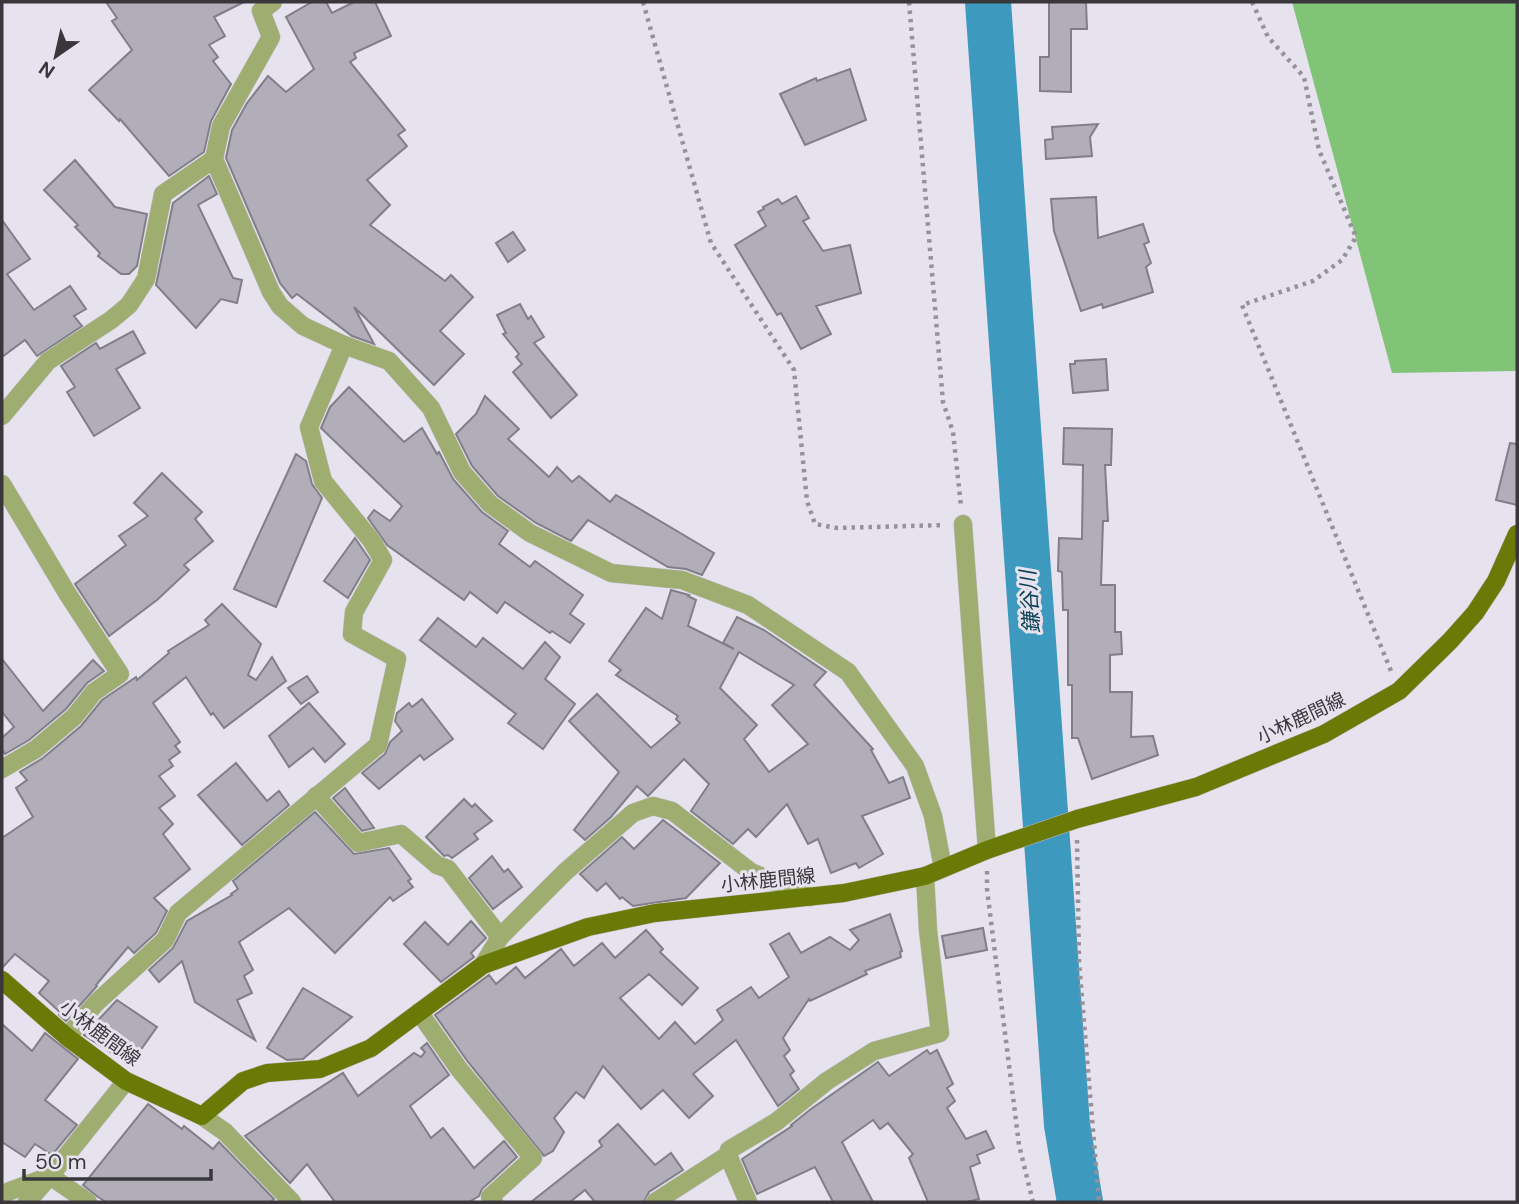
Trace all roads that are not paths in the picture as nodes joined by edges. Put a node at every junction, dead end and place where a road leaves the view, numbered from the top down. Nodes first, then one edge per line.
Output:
1 (273, 2) edge
2 (214, 159) junction
3 (344, 345) junction
4 (2, 416) edge
5 (2, 484) edge
6 (963, 524) road end
7 (1517, 534) edge
8 (2, 769) edge
9 (316, 796) junction
10 (992, 848) junction
11 (943, 868) junction
12 (925, 876) junction
13 (810, 897) junction
14 (500, 937) junction
15 (483, 965) junction
16 (2, 980) edge
17 (419, 1013) junction
18 (67, 1037) junction
19 (126, 1081) junction
20 (202, 1116) junction
21 (728, 1155) junction
22 (50, 1176) junction
23 (2, 1194) edge
24 (27, 1202) edge
25 (88, 1202) edge
26 (292, 1202) edge
27 (494, 1202) edge
28 (654, 1202) edge
29 (748, 1202) edge

1 - 2 street
2 - 3 street
2 - 4 street
3 - 9 street
3 - 11 street
5 - 8 street
6 - 10 street
7 - 10 main road, 小林鹿間線
9 - 14 street
9 - 18 street
10 - 11 main road, 小林鹿間線
11 - 12 main road, 小林鹿間線
12 - 13 main road, 小林鹿間線
12 - 21 street
13 - 14 street
13 - 15 main road, 小林鹿間線
14 - 15 street
15 - 17 main road, 小林鹿間線
16 - 18 main road, 小林鹿間線
17 - 20 main road, 小林鹿間線
17 - 27 street
18 - 19 main road, 小林鹿間線
19 - 20 main road, 小林鹿間線
19 - 22 street
20 - 26 street
21 - 28 street
21 - 29 street
22 - 23 street
22 - 24 street
22 - 25 street

